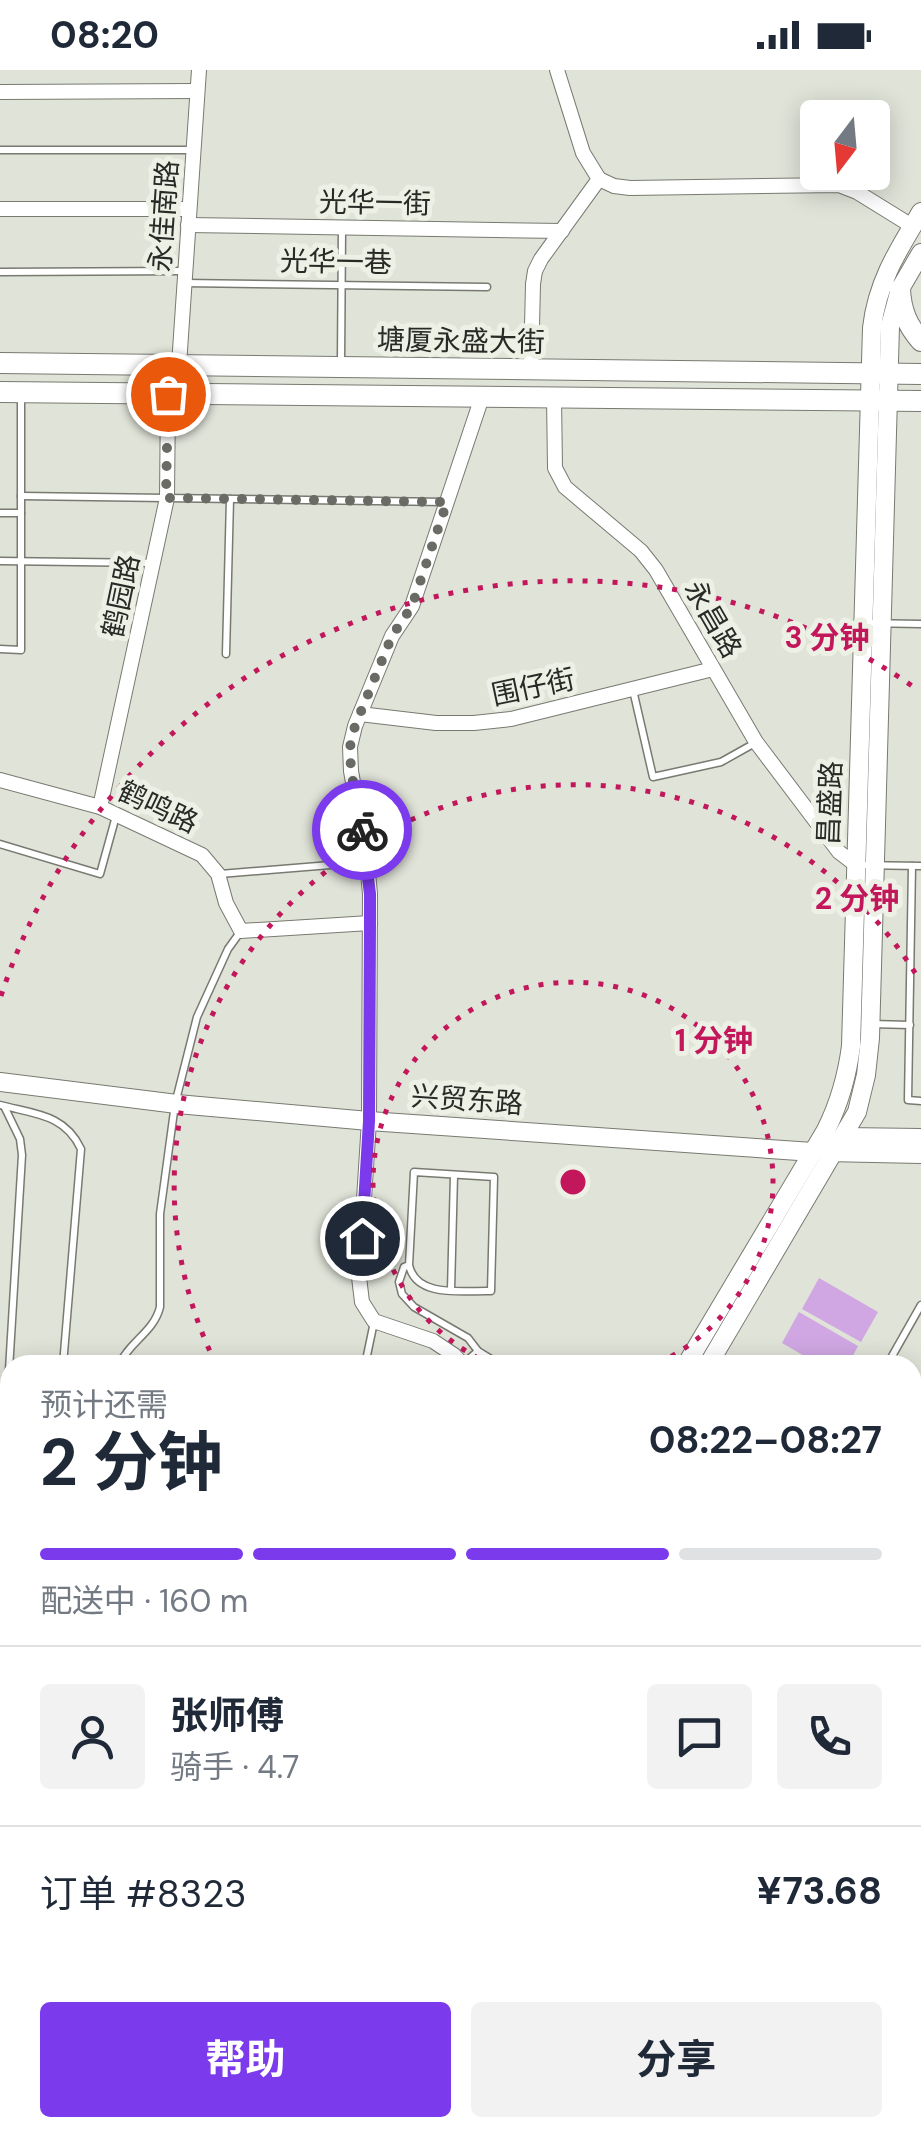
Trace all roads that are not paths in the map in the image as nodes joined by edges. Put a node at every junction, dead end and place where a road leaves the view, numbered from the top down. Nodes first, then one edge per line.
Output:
1 (199, 70) edge
2 (557, 70) edge
3 (197, 91) junction
4 (0, 92) edge
5 (0, 150) edge
6 (193, 150) junction
7 (598, 179) junction
8 (0, 209) edge
9 (190, 209) junction
10 (917, 219) edge
11 (188, 226) junction
12 (342, 228) junction
13 (562, 231) junction
14 (921, 253) edge
15 (0, 272) edge
16 (185, 277) junction
17 (341, 285) junction
18 (487, 287) dead end
19 (900, 289) junction
20 (921, 341) edge
21 (0, 363) edge
22 (179, 365) junction
23 (340, 367) junction
24 (531, 369) junction
25 (878, 373) junction
26 (921, 374) edge
27 (10, 392) edge
28 (168, 394) junction
29 (482, 397) junction
30 (554, 398) junction
31 (878, 401) junction
32 (921, 401) edge
33 (20, 496) junction
34 (166, 498) junction
35 (230, 499) junction
36 (447, 502) junction
37 (0, 513) edge
38 (20, 514) junction
39 (0, 561) edge
40 (20, 561) junction
41 (154, 563) junction
42 (872, 623) junction
43 (921, 624) edge
44 (0, 649) edge
45 (226, 654) dead end
46 (713, 669) junction
47 (632, 690) junction
48 (360, 714) junction
49 (756, 742) junction
50 (0, 780) edge
51 (100, 807) junction
52 (116, 815) junction
53 (0, 844) edge
54 (367, 862) junction
55 (865, 865) junction
56 (917, 866) edge
57 (218, 874) junction
58 (370, 923) junction
59 (242, 931) junction
60 (861, 1024) junction
61 (910, 1025) junction
62 (0, 1082) edge
63 (921, 1100) edge
64 (175, 1104) junction
65 (2, 1106) edge
66 (369, 1121) junction
67 (921, 1138) edge
68 (838, 1145) junction
69 (813, 1152) junction
70 (921, 1154) edge
71 (454, 1175) junction
72 (410, 1265) junction
73 (451, 1290) junction
74 (921, 1305) edge
75 (374, 1321) junction
76 (478, 1351) junction
77 (9, 1355) edge
78 (64, 1355) edge
79 (125, 1355) edge
80 (367, 1355) edge
81 (454, 1355) edge
82 (474, 1355) edge
83 (485, 1355) edge
84 (692, 1355) edge
85 (714, 1355) edge
86 (892, 1355) edge

1 - 3 street, 永佳南路
2 - 7 street
3 - 4 street
3 - 6 street, 永佳南路
5 - 6 lane
6 - 9 street, 永佳南路
7 - 10 street
7 - 13 street
8 - 9 street
9 - 11 street, 永佳南路
10 - 25 street, 昌盛路
11 - 12 street, 光华一街
11 - 16 street, 永佳南路
12 - 13 street, 光华一街
12 - 17 lane
13 - 24 street
14 - 19 street, 昌盛路
15 - 16 lane, 光华一巷
16 - 17 lane, 光华一巷
16 - 22 street, 永佳南路
17 - 18 lane, 光华一巷
17 - 23 lane
19 - 20 main road
19 - 25 street, 昌盛路
21 - 22 main road, 塘厦永盛大街
22 - 23 main road, 塘厦永盛大街
23 - 24 main road, 塘厦永盛大街
24 - 25 main road, 塘厦永盛大街
25 - 26 main road, 塘厦永盛大街
25 - 31 street, 昌盛路
27 - 28 main road, 塘厦永盛大街
27 - 33 lane
28 - 29 main road, 塘厦永盛大街
28 - 34 street, 鹤园路
29 - 30 main road, 塘厦永盛大街
29 - 36 street
30 - 31 main road, 塘厦永盛大街
30 - 46 street, 永昌路
31 - 32 main road, 塘厦永盛大街
31 - 42 street, 昌盛路
33 - 34 lane
33 - 38 lane
34 - 35 lane
34 - 41 street, 鹤园路
35 - 36 lane
35 - 45 lane
36 - 48 street
37 - 38 lane
38 - 40 lane
39 - 40 lane
40 - 41 lane
40 - 44 lane
41 - 51 street, 鹤园路
42 - 43 lane
42 - 55 street, 昌盛路
46 - 47 street, 围仔街
46 - 49 street, 永昌路
47 - 48 street, 围仔街
47 - 49 lane
48 - 54 street
49 - 55 street, 永昌路
50 - 51 street, 鹤鸣路
51 - 52 street, 鹤鸣路
52 - 53 lane
52 - 57 street, 鹤鸣路
54 - 57 lane
54 - 58 street
55 - 56 lane
55 - 60 street, 昌盛路
56 - 61 lane
57 - 59 street
58 - 59 street
58 - 66 street
59 - 64 lane
60 - 61 lane
60 - 68 street, 昌盛路
60 - 69 street, 昌盛路
61 - 63 lane
62 - 64 street, 兴贸东路
64 - 66 street, 兴贸东路
64 - 79 lane
65 - 77 lane
65 - 78 lane
66 - 69 street, 兴贸东路
66 - 75 street
67 - 68 street
68 - 69 street
68 - 70 street
68 - 85 street, 昌盛路
69 - 84 street, 昌盛路
71 - 72 lane
71 - 73 lane
71 - 73 lane
72 - 73 lane
72 - 76 lane
74 - 86 lane
75 - 80 lane
75 - 81 street
76 - 82 lane
76 - 83 lane

